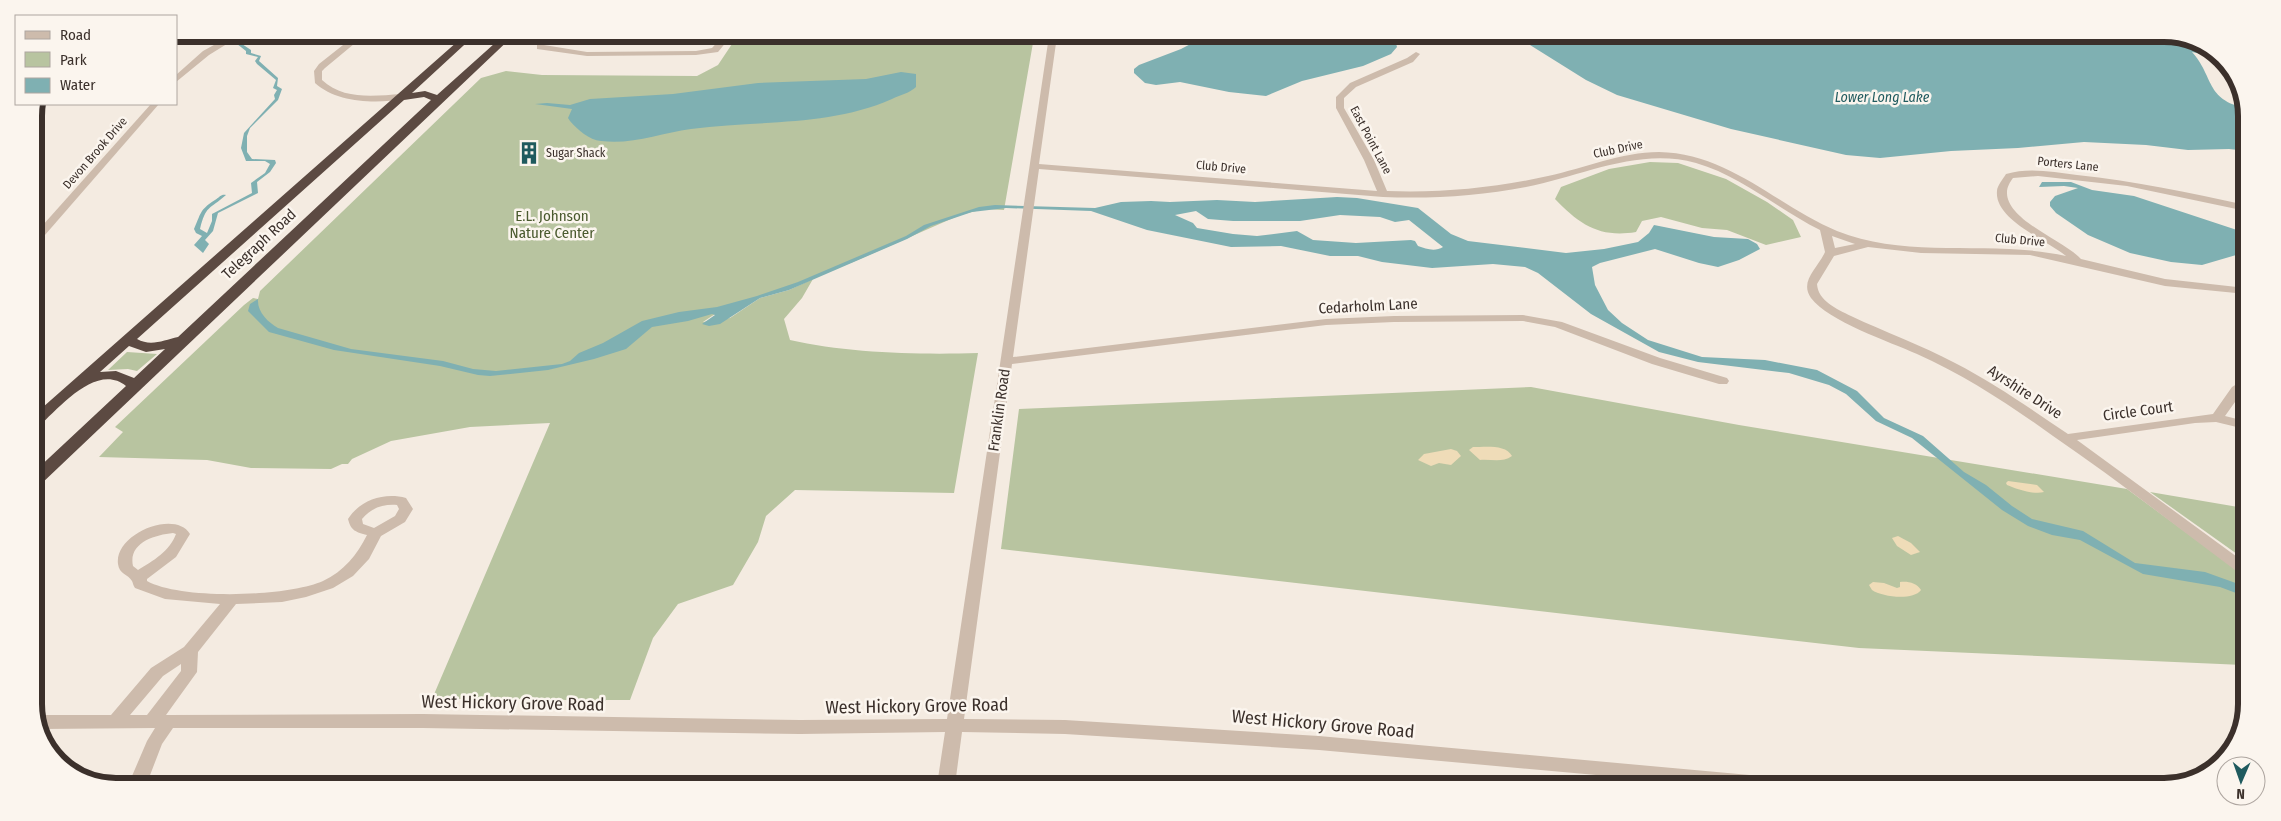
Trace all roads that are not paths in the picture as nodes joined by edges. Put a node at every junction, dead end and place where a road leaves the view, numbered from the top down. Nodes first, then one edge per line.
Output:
1 (223, 43) edge
2 (351, 43) edge
3 (462, 43) edge
4 (499, 43) edge
5 (542, 43) edge
6 (721, 43) edge
7 (1052, 43) edge
8 (1416, 54) dead end
9 (178, 78) edge
10 (421, 79) junction
11 (459, 79) junction
12 (401, 97) junction
13 (438, 99) junction
14 (154, 105) edge
15 (1034, 166) junction
16 (1383, 194) junction
17 (2238, 206) edge
18 (1824, 228) junction
19 (42, 231) edge
20 (1871, 245) junction
21 (1829, 254) junction
22 (2077, 261) junction
23 (2238, 290) edge
24 (184, 338) junction
25 (128, 339) junction
26 (1006, 361) junction
27 (82, 380) junction
28 (1723, 381) dead end
29 (134, 385) junction
30 (2238, 388) edge
31 (43, 415) edge
32 (2216, 418) junction
33 (2238, 423) edge
34 (2065, 438) junction
35 (43, 472) edge
36 (375, 533) dead end
37 (2238, 565) edge
38 (139, 577) dead end
39 (232, 599) junction
40 (190, 651) junction
41 (45, 722) edge
42 (115, 722) junction
43 (151, 722) junction
44 (168, 722) junction
45 (954, 726) junction
46 (140, 778) edge
47 (947, 778) edge
48 (1702, 778) edge

1 - 9 street
2 - 12 street
3 - 10 highway, Telegraph Road
4 - 11 highway, Telegraph Road
5 - 6 street
7 - 15 street, Franklin Road
8 - 16 street, East Point Lane
10 - 11 highway
10 - 12 highway, Telegraph Road
11 - 13 highway, Telegraph Road
12 - 13 highway
12 - 25 highway, Telegraph Road
13 - 24 highway, Telegraph Road
14 - 19 street, Devon Brook Drive
15 - 16 street, Club Drive
15 - 26 street, Franklin Road
16 - 18 street, Club Drive
17 - 22 street, Porters Lane
18 - 20 street, Club Drive
18 - 21 street
20 - 21 street
20 - 22 street, Club Drive
21 - 34 street, Ayrshire Drive
22 - 23 street, Club Drive
24 - 25 highway
24 - 29 highway, Telegraph Road
25 - 27 highway, Telegraph Road
26 - 28 street, Cedarholm Lane
26 - 45 street, Franklin Road
27 - 29 highway
27 - 31 highway, Telegraph Road
29 - 35 highway, Telegraph Road
30 - 32 street
32 - 33 street, Circle Court
32 - 34 street, Circle Court
34 - 37 street, Ayrshire Drive
36 - 39 street
38 - 39 street
39 - 40 street
40 - 42 street
40 - 43 street
41 - 42 street, West Hickory Grove Road
42 - 43 street, West Hickory Grove Road
43 - 44 street, West Hickory Grove Road
44 - 45 street, West Hickory Grove Road
44 - 46 street
45 - 47 street, Franklin Road
45 - 48 street, West Hickory Grove Road

